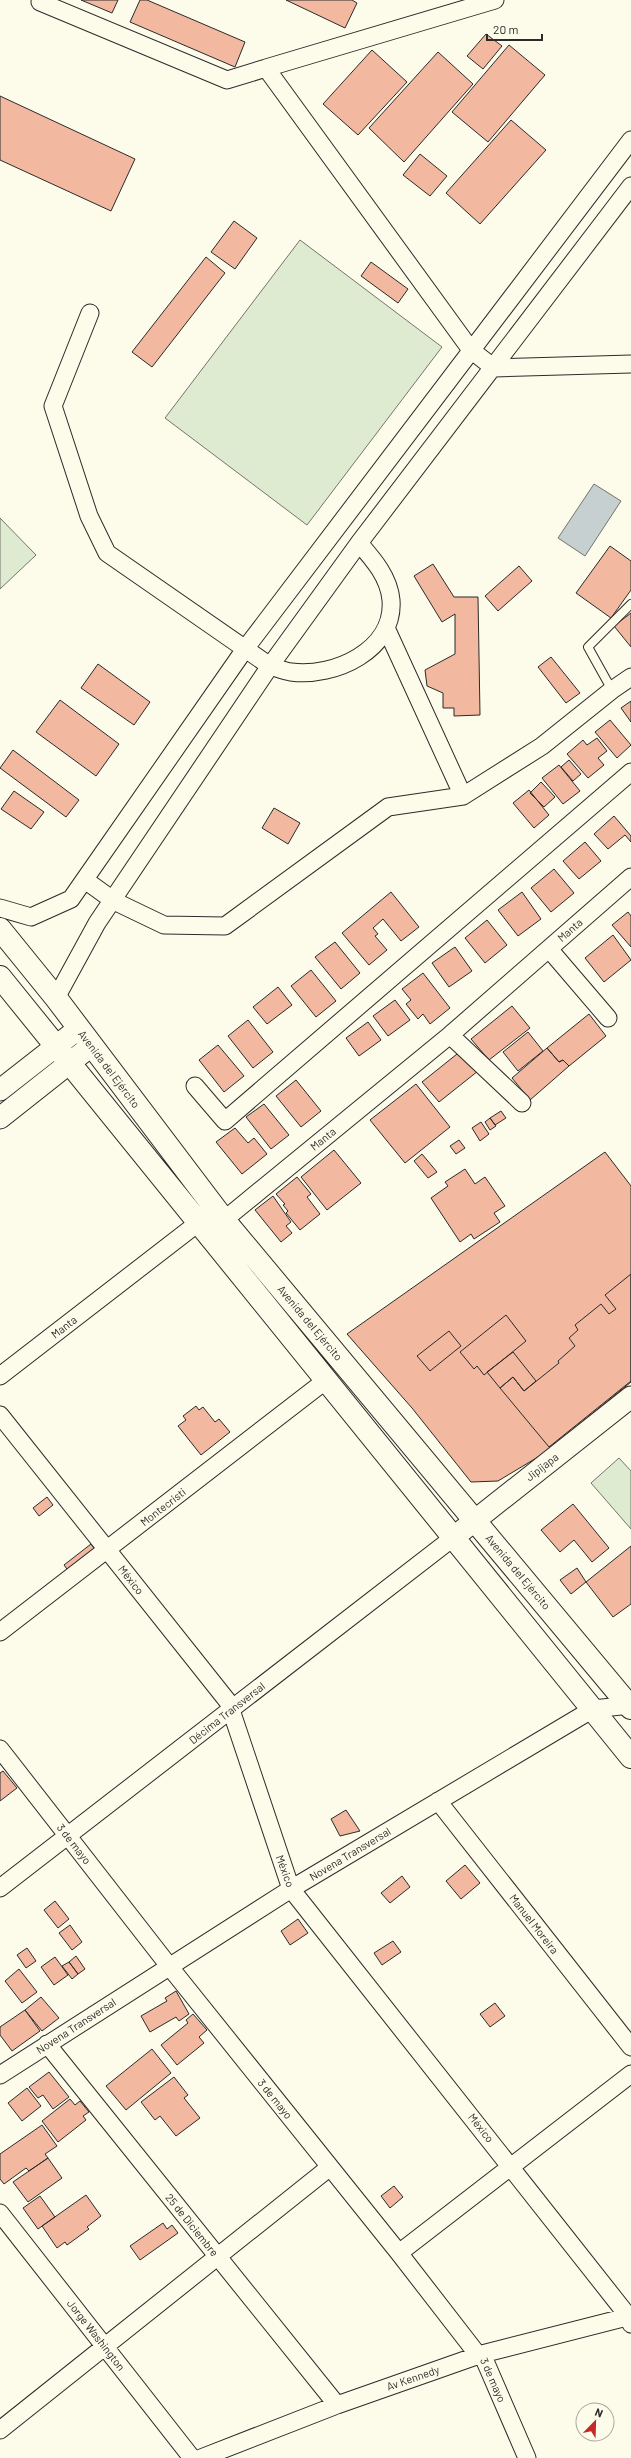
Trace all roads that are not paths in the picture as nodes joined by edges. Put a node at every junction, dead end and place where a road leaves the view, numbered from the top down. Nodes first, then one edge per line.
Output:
1 (495, 0) edge
2 (40, 2) dead end
3 (266, 68) junction
4 (631, 140) edge
5 (631, 186) edge
6 (90, 313) dead end
7 (471, 350) junction
8 (631, 364) edge
9 (494, 368) junction
10 (359, 542) junction
11 (631, 604) edge
12 (387, 630) junction
13 (245, 648) junction
14 (270, 666) junction
15 (631, 677) edge
16 (612, 690) junction
17 (631, 772) edge
18 (463, 796) junction
19 (631, 877) edge
20 (85, 880) junction
21 (114, 901) junction
22 (0, 908) edge
23 (0, 929) edge
24 (549, 948) junction
25 (0, 977) edge
26 (56, 998) junction
27 (608, 1018) dead end
28 (450, 1035) junction
29 (85, 1038) junction
30 (63, 1054) junction
31 (195, 1086) dead end
32 (0, 1090) edge
33 (522, 1103) dead end
34 (0, 1118) edge
35 (224, 1220) junction
36 (198, 1223) junction
37 (0, 1376) edge
38 (325, 1381) junction
39 (631, 1397) edge
40 (0, 1415) edge
41 (475, 1520) junction
42 (454, 1537) junction
43 (107, 1550) junction
44 (0, 1632) edge
45 (630, 1706) edge
46 (232, 1709) junction
47 (593, 1709) junction
48 (0, 1749) edge
49 (631, 1757) edge
50 (438, 1801) junction
51 (68, 1836) junction
52 (0, 1888) edge
53 (291, 1889) junction
54 (169, 1966) junction
55 (47, 2044) junction
56 (631, 2047) edge
57 (631, 2074) edge
58 (0, 2075) edge
59 (510, 2165) junction
60 (330, 2167) junction
61 (0, 2213) edge
62 (399, 2253) junction
63 (218, 2256) junction
64 (630, 2319) edge
65 (105, 2346) junction
66 (480, 2354) junction
67 (337, 2405) junction
68 (0, 2430) edge
69 (192, 2458) edge
70 (201, 2458) edge
71 (527, 2458) edge

1 - 3 street
2 - 3 street
3 - 7 street
4 - 7 street
5 - 9 street
6 - 13 street
7 - 9 street
7 - 13 street
8 - 9 street
9 - 10 street
10 - 12 street
10 - 14 street
11 - 16 lane
12 - 14 street
12 - 18 street
13 - 14 street
13 - 20 street
14 - 21 street
15 - 16 street
16 - 18 street
17 - 31 street
18 - 21 street
19 - 24 street, Manta
20 - 21 street
20 - 22 street
21 - 26 street
23 - 26 main road, Avenida del Ejército
24 - 27 street
24 - 28 street, Manta
25 - 30 main road
26 - 29 main road, Avenida del Ejército
28 - 33 street
28 - 35 street, Manta
29 - 30 street
29 - 35 main road, Avenida del Ejército
30 - 32 street
30 - 34 street
30 - 36 main road
35 - 36 street
35 - 41 main road, Avenida del Ejército
36 - 37 street, Manta
36 - 38 main road
38 - 42 main road
38 - 43 street, Montecristi
39 - 41 street, Jipijapa
40 - 43 street, México
41 - 42 street, Jipijapa
41 - 45 main road, Avenida del Ejército
42 - 46 street, Décima Transversal
42 - 47 main road
43 - 44 street, Montecristi
43 - 46 street, México
45 - 47 street, Novena Transversal
46 - 51 street, Décima Transversal
46 - 53 street, México
47 - 49 main road
47 - 50 street, Novena Transversal
48 - 51 street, 3 de mayo
50 - 53 street, Novena Transversal
50 - 56 street, Manuel Moreira
51 - 52 street, Décima Transversal
51 - 54 street, 3 de mayo
53 - 54 street, Novena Transversal
53 - 59 street, México
54 - 55 street, Novena Transversal
54 - 60 street, 3 de mayo
55 - 58 street, Novena Transversal
55 - 63 street, 25 de Diciembre
57 - 59 street
59 - 62 street
59 - 64 street, México
60 - 62 street, 3 de mayo
60 - 63 street
61 - 65 street, Jorge Washington
62 - 66 street, 3 de mayo
63 - 65 street
63 - 67 street, 25 de Diciembre
64 - 66 street, Av Kennedy
65 - 68 street
65 - 69 street, Jorge Washington
66 - 67 street, Av Kennedy
66 - 71 street, 3 de mayo
67 - 70 street, Av Kennedy

